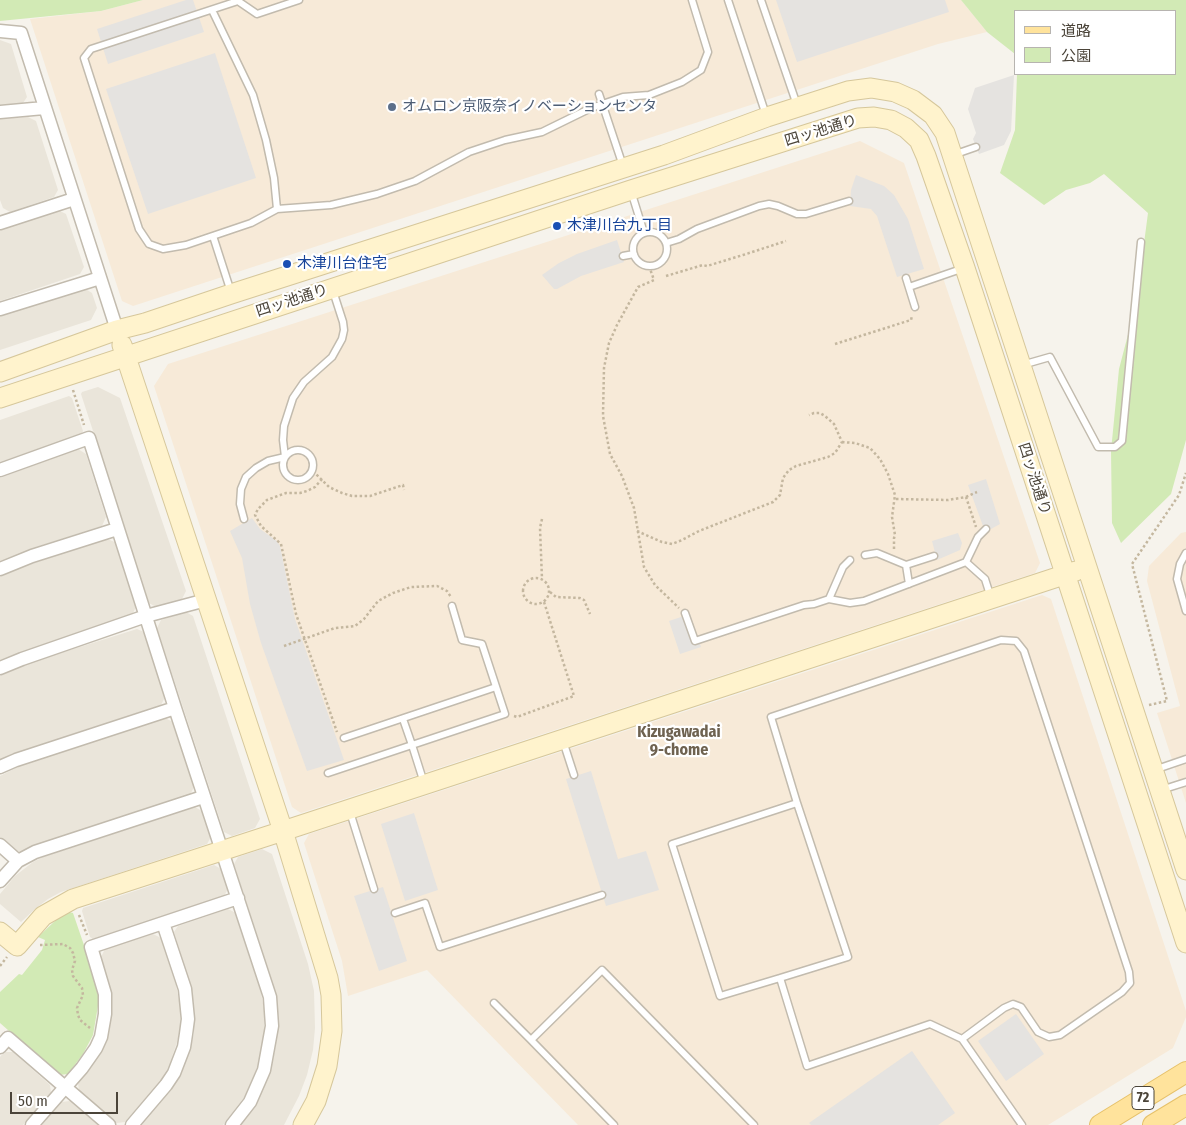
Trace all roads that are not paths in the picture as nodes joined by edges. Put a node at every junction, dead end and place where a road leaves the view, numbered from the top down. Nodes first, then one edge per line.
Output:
1 (299, 0) edge
2 (692, 0) edge
3 (728, 0) edge
4 (761, 0) edge
5 (212, 10) junction
6 (0, 31) edge
7 (599, 94) dead end
8 (602, 104) junction
9 (44, 108) junction
10 (797, 108) junction
11 (0, 112) edge
12 (767, 118) junction
13 (976, 147) dead end
14 (953, 155) junction
15 (624, 168) junction
16 (631, 190) junction
17 (74, 199) junction
18 (849, 201) dead end
19 (277, 209) junction
20 (0, 222) edge
21 (644, 233) junction
22 (212, 236) junction
23 (1141, 242) dead end
24 (666, 244) junction
25 (634, 254) junction
26 (623, 256) dead end
27 (965, 268) junction
28 (100, 278) junction
29 (906, 278) dead end
30 (909, 287) junction
31 (332, 288) junction
32 (231, 294) junction
33 (915, 307) road end
34 (0, 309) edge
35 (117, 330) junction
36 (125, 355) junction
37 (1021, 366) junction
38 (0, 372) edge
39 (0, 398) edge
40 (285, 457) junction
41 (0, 470) edge
42 (244, 518) dead end
43 (117, 529) junction
44 (984, 531) road end
45 (1186, 553) edge
46 (866, 555) dead end
47 (934, 556) dead end
48 (850, 560) dead end
49 (966, 562) junction
50 (906, 565) junction
51 (1087, 568) junction
52 (0, 569) edge
53 (1065, 575) junction
54 (909, 584) junction
55 (829, 598) junction
56 (991, 599) junction
57 (206, 600) junction
58 (452, 606) road end
59 (1186, 611) edge
60 (685, 613) road end
61 (146, 616) junction
62 (0, 668) edge
63 (496, 687) junction
64 (175, 708) junction
65 (403, 719) junction
66 (344, 738) road end
67 (562, 739) junction
68 (412, 745) junction
69 (1186, 759) edge
70 (0, 767) edge
71 (1153, 770) junction
72 (328, 773) dead end
73 (574, 775) dead end
74 (1186, 782) edge
75 (424, 784) junction
76 (1160, 790) junction
77 (204, 797) junction
78 (797, 803) junction
79 (349, 809) junction
80 (283, 831) junction
81 (0, 845) edge
82 (223, 851) junction
83 (18, 860) junction
84 (1186, 870) edge
85 (0, 881) edge
86 (374, 888) dead end
87 (602, 895) dead end
88 (238, 898) junction
89 (394, 913) dead end
90 (163, 923) junction
91 (0, 932) edge
92 (1186, 943) edge
93 (780, 978) junction
94 (494, 1002) dead end
95 (962, 1039) junction
96 (531, 1040) junction
97 (0, 1047) edge
98 (1186, 1072) edge
99 (65, 1087) junction
100 (1186, 1105) edge
101 (32, 1125) edge
102 (109, 1125) edge
103 (132, 1125) edge
104 (232, 1125) edge
105 (303, 1125) edge
106 (614, 1125) edge
107 (754, 1125) edge
108 (1022, 1125) edge
109 (1100, 1125) edge
110 (1153, 1125) edge

1 - 5 lane
2 - 8 lane
3 - 12 lane
4 - 10 lane
5 - 19 lane
5 - 22 lane
6 - 9 street
7 - 8 lane
8 - 15 lane
8 - 19 lane
9 - 11 street
9 - 17 street
10 - 12 main road, 四ッ池通り
10 - 14 main road, 四ッ池通り
12 - 15 main road, 四ッ池通り
13 - 14 lane
14 - 37 main road, 四ッ池通り
15 - 32 main road, 四ッ池通り
16 - 21 lane
16 - 27 main road, 四ッ池通り
16 - 31 main road, 四ッ池通り
17 - 20 street
17 - 28 street
18 - 24 lane
19 - 22 lane
21 - 24 lane
21 - 25 lane
22 - 32 lane
23 - 37 lane
24 - 25 lane
25 - 26 lane
27 - 30 lane
27 - 53 main road, 四ッ池通り
28 - 34 street
28 - 35 street
29 - 30 lane
30 - 33 lane
31 - 36 main road, 四ッ池通り
31 - 40 lane
32 - 35 main road, 四ッ池通り
35 - 36 main road
35 - 38 main road, 四ッ池通り
36 - 39 main road, 四ッ池通り
36 - 57 main road
37 - 51 main road, 四ッ池通り
40 - 40 lane
40 - 42 lane
41 - 43 street
43 - 52 street
43 - 61 street
44 - 49 lane
45 - 59 lane
46 - 50 lane
47 - 50 lane
48 - 55 lane
49 - 54 lane
49 - 56 lane
50 - 54 lane
51 - 53 main road
51 - 71 main road, 四ッ池通り
53 - 56 main road
53 - 92 main road, 四ッ池通り
54 - 55 lane
55 - 60 lane
56 - 67 main road
57 - 61 street
57 - 80 main road
58 - 63 lane
61 - 62 street
61 - 64 street
63 - 65 lane
63 - 68 lane
64 - 70 street
64 - 77 street
65 - 66 lane
65 - 68 lane
67 - 73 lane
67 - 75 main road
68 - 72 lane
68 - 75 lane
69 - 71 lane
71 - 76 main road, 四ッ池通り
74 - 76 lane
75 - 79 main road
76 - 84 main road, 四ッ池通り
77 - 82 street
77 - 83 street
78 - 93 lane
78 - 93 lane
78 - 95 lane
79 - 80 main road
79 - 86 lane
80 - 82 main road
80 - 105 main road
81 - 83 street
82 - 88 street
82 - 91 main road
83 - 85 street
87 - 89 lane
88 - 90 street
88 - 104 street
90 - 99 street
90 - 103 street
93 - 95 lane
94 - 96 lane
95 - 108 lane
96 - 106 lane
96 - 107 lane
97 - 99 street
98 - 109 main road, 72
99 - 101 street
99 - 102 street
100 - 110 main road, 72

